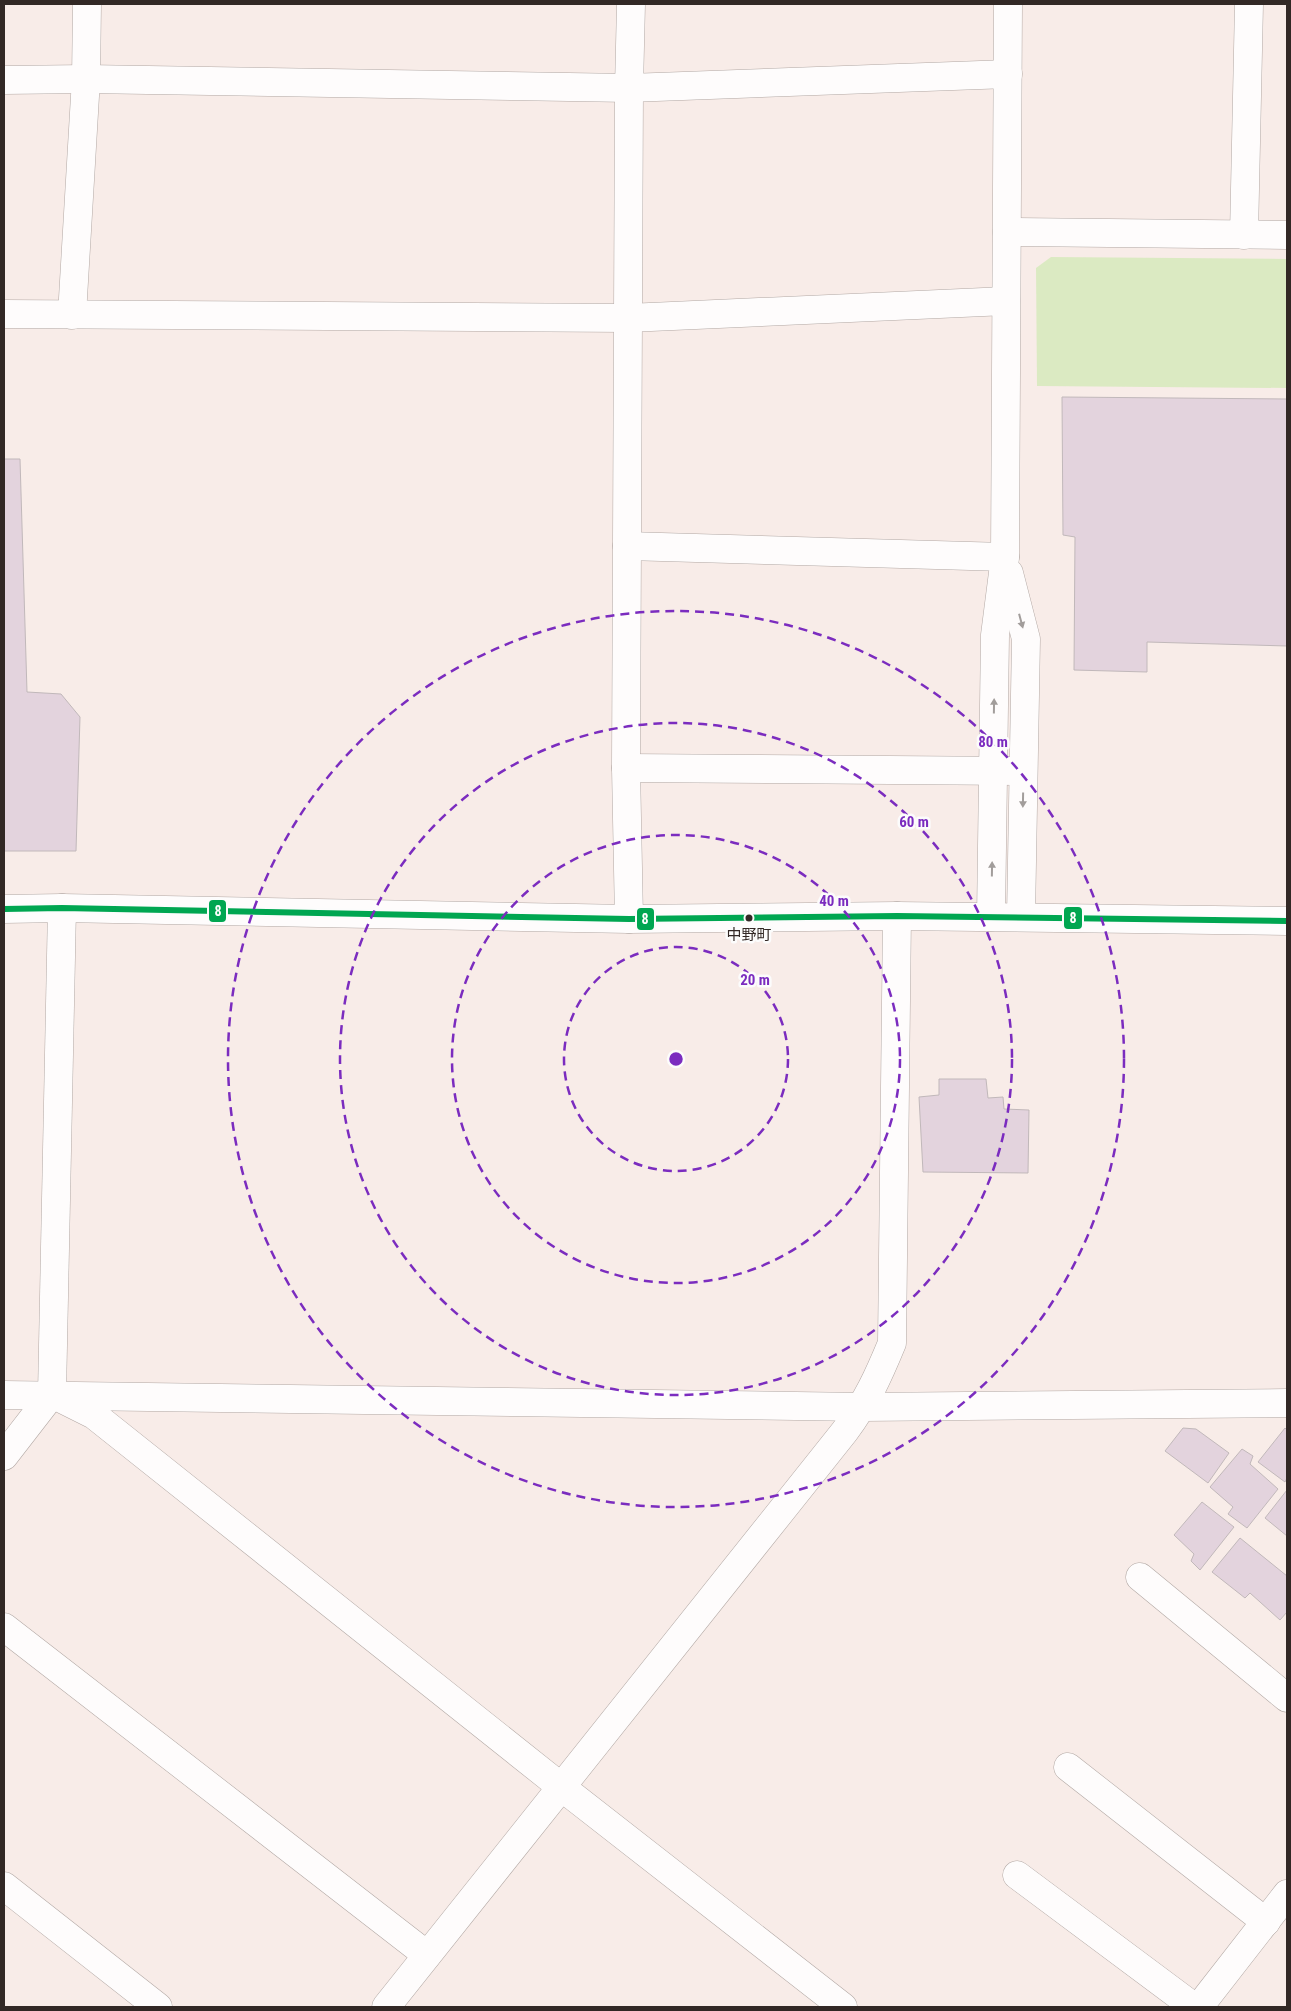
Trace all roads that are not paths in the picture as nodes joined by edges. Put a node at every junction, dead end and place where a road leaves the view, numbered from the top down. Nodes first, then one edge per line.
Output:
1 (87, 4) edge
2 (631, 4) edge
3 (1008, 4) edge
4 (1249, 4) edge
5 (1008, 74) junction
6 (86, 79) junction
7 (4, 80) edge
8 (628, 88) junction
9 (1007, 232) junction
10 (1244, 235) junction
11 (1287, 235) edge
12 (1006, 301) junction
13 (4, 314) edge
14 (72, 315) junction
15 (628, 318) junction
16 (627, 546) junction
17 (1005, 557) junction
18 (626, 768) junction
19 (994, 770) junction
20 (1023, 770) junction
21 (62, 908) junction
22 (4, 909) edge
23 (897, 916) junction
24 (991, 917) junction
25 (1021, 917) junction
26 (629, 919) junction
27 (1287, 921) edge
28 (4, 1394) edge
29 (52, 1394) junction
30 (1287, 1403) edge
31 (863, 1406) junction
32 (4, 1456) edge
33 (1140, 1577) dead end
34 (4, 1626) edge
35 (1287, 1698) edge
36 (1068, 1767) dead end
37 (560, 1786) junction
38 (1017, 1875) dead end
39 (4, 1886) edge
40 (1287, 1894) edge
41 (1266, 1922) junction
42 (427, 1955) junction
43 (158, 2007) edge
44 (386, 2007) edge
45 (844, 2007) edge
46 (1194, 2007) edge
47 (1199, 2007) edge

1 - 6 street
2 - 8 street
3 - 5 street
4 - 10 street
5 - 8 street
5 - 9 street
6 - 7 street
6 - 8 street
6 - 14 street
8 - 15 street
9 - 10 street
9 - 12 street
10 - 11 street
12 - 15 street
12 - 17 street
13 - 14 street
14 - 15 street
15 - 16 street
16 - 17 street
16 - 18 street
19 -> 17 street
17 -> 20 street
18 - 19 street
18 - 26 street
19 - 20 street
24 -> 19 street
20 -> 25 street
21 - 22 street
21 - 26 street
21 - 29 street
23 - 24 street
23 - 26 street
23 - 31 street
24 - 25 street
25 - 27 street
28 - 29 street
29 - 31 street
29 - 32 street
29 - 37 street
30 - 31 street
31 - 37 street
33 - 35 street
34 - 42 street
36 - 41 street
37 - 42 street
37 - 45 street
38 - 46 street
39 - 43 street
40 - 41 street
41 - 47 street
42 - 44 street

